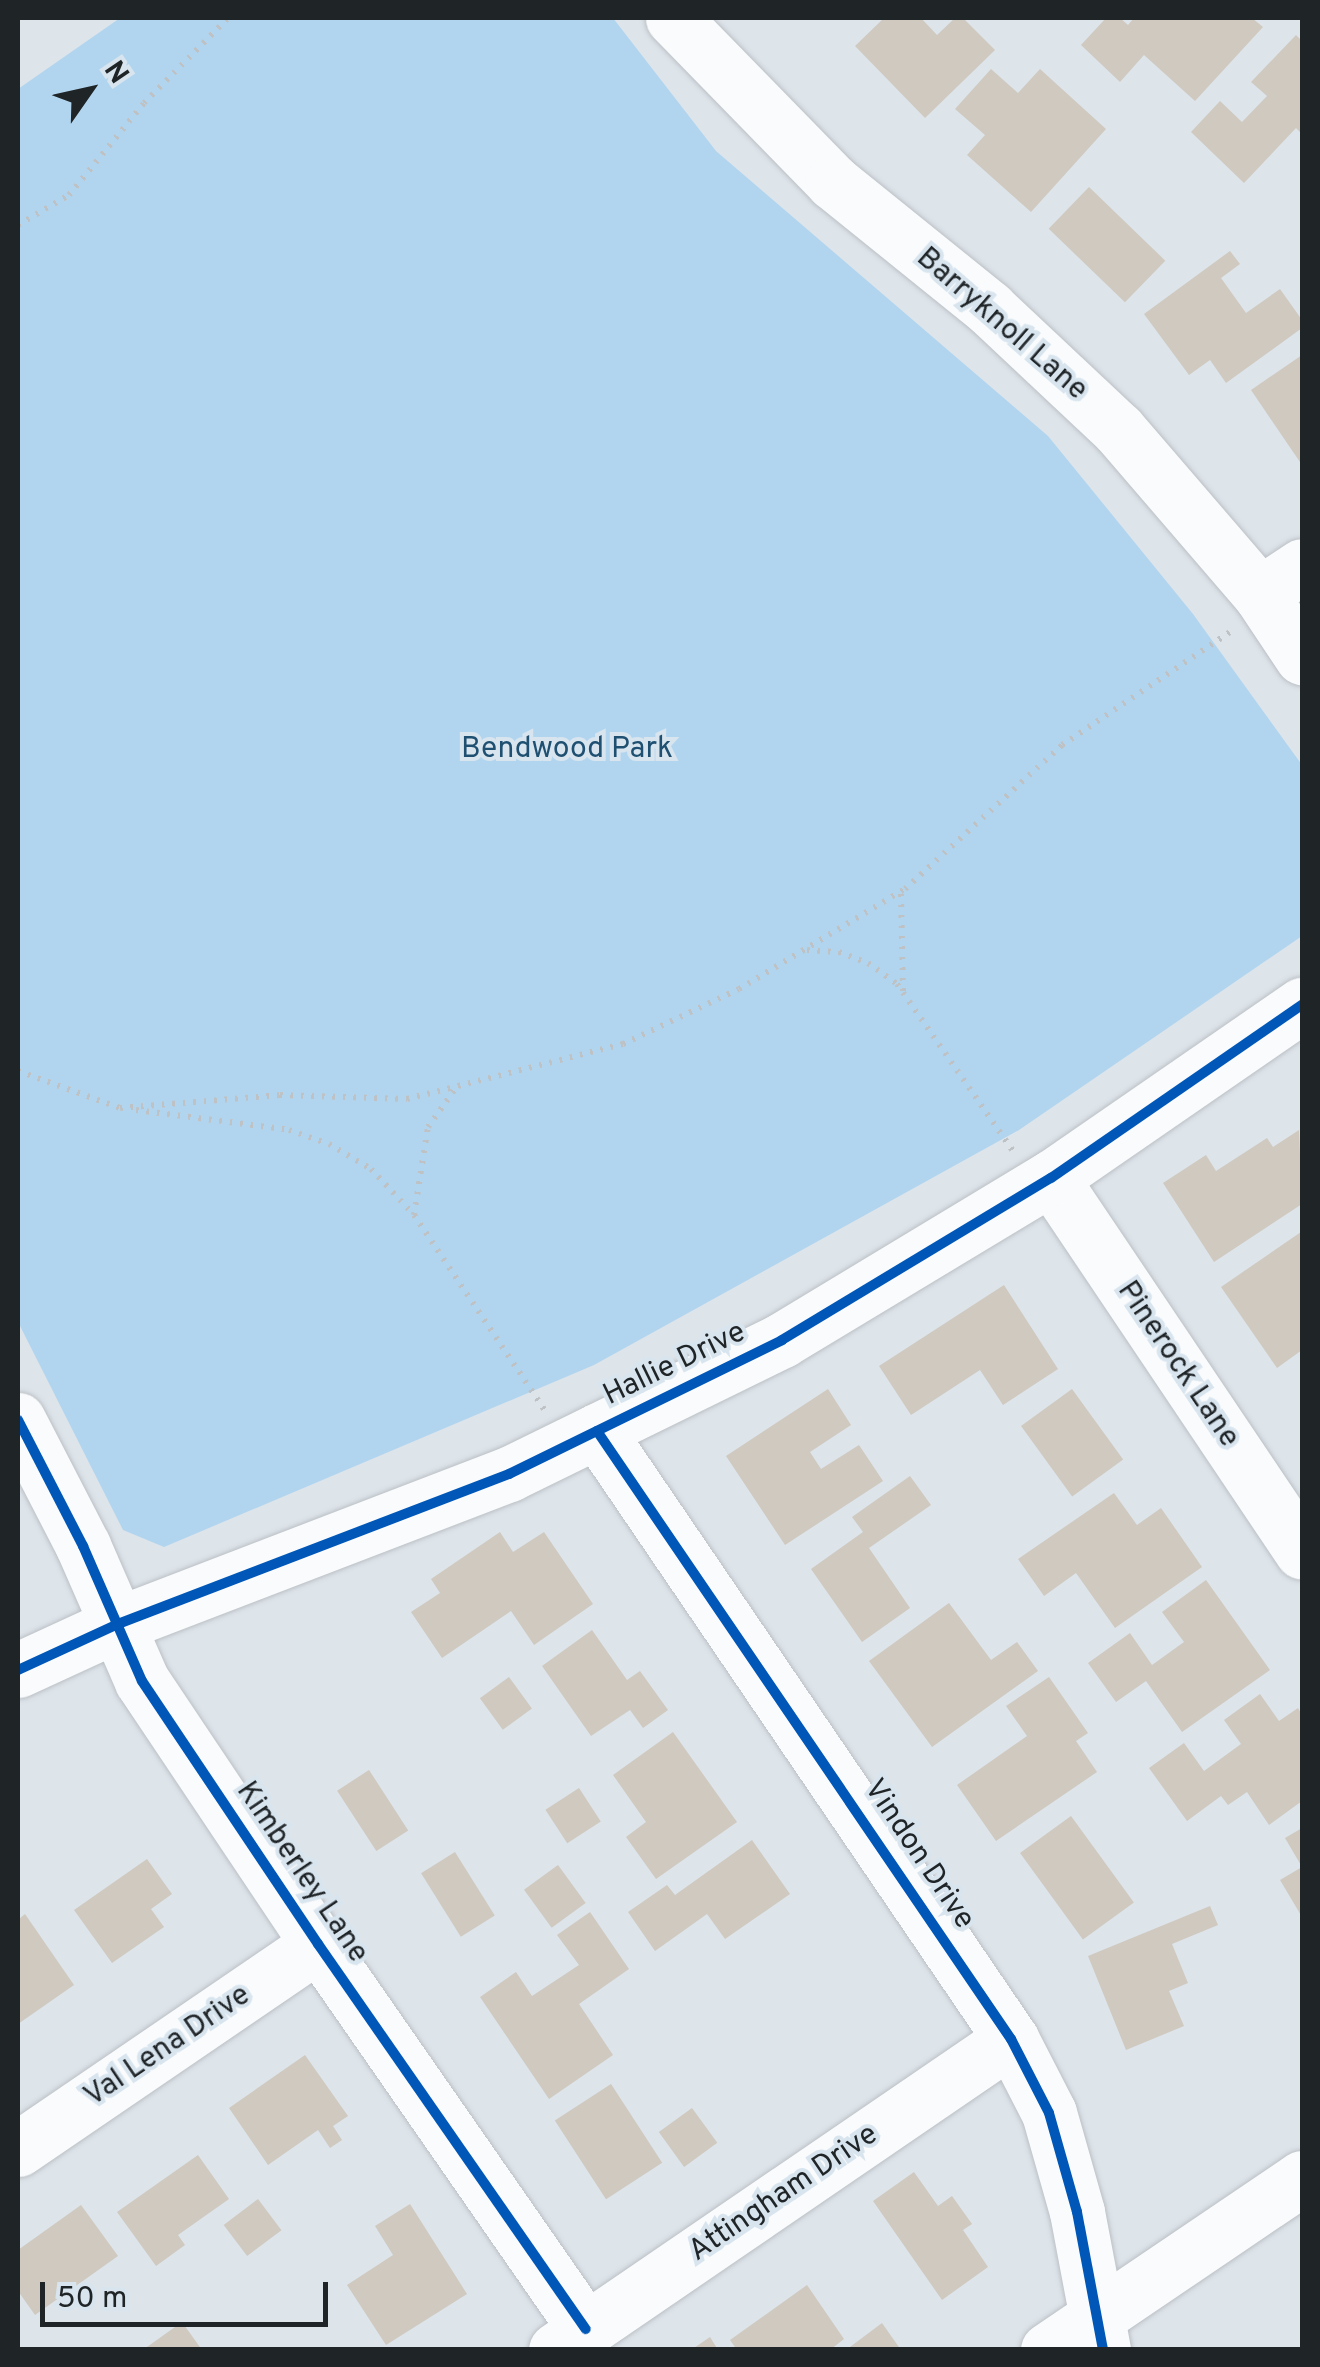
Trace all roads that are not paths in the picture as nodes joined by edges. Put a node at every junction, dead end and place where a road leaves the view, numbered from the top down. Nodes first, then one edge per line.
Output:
1 (673, 18) edge
2 (1277, 589) edge
3 (1302, 657) edge
4 (1302, 1006) edge
5 (1044, 1183) junction
6 (18, 1420) edge
7 (583, 1438) junction
8 (1302, 1550) edge
9 (118, 1624) junction
10 (18, 1670) edge
11 (318, 1944) junction
12 (1011, 2039) junction
13 (18, 2149) edge
14 (1302, 2178) edge
15 (1100, 2335) edge
16 (571, 2340) edge
17 (1048, 2350) edge

1 - 2 street, Barryknoll Lane
2 - 3 street, Barryknoll Lane
4 - 5 street, Hallie Drive
5 - 7 street, Hallie Drive
5 - 8 street, Pinerock Lane
6 - 9 street, Kimberley Lane
7 - 9 street, Hallie Drive
7 - 12 street, Vindon Drive
9 - 10 street, Hallie Drive
9 - 11 street, Kimberley Lane
11 - 13 street, Val Lena Drive
11 - 16 street, Kimberley Lane
12 - 15 street, Vindon Drive
12 - 16 street, Attingham Drive
14 - 15 street
15 - 17 street

